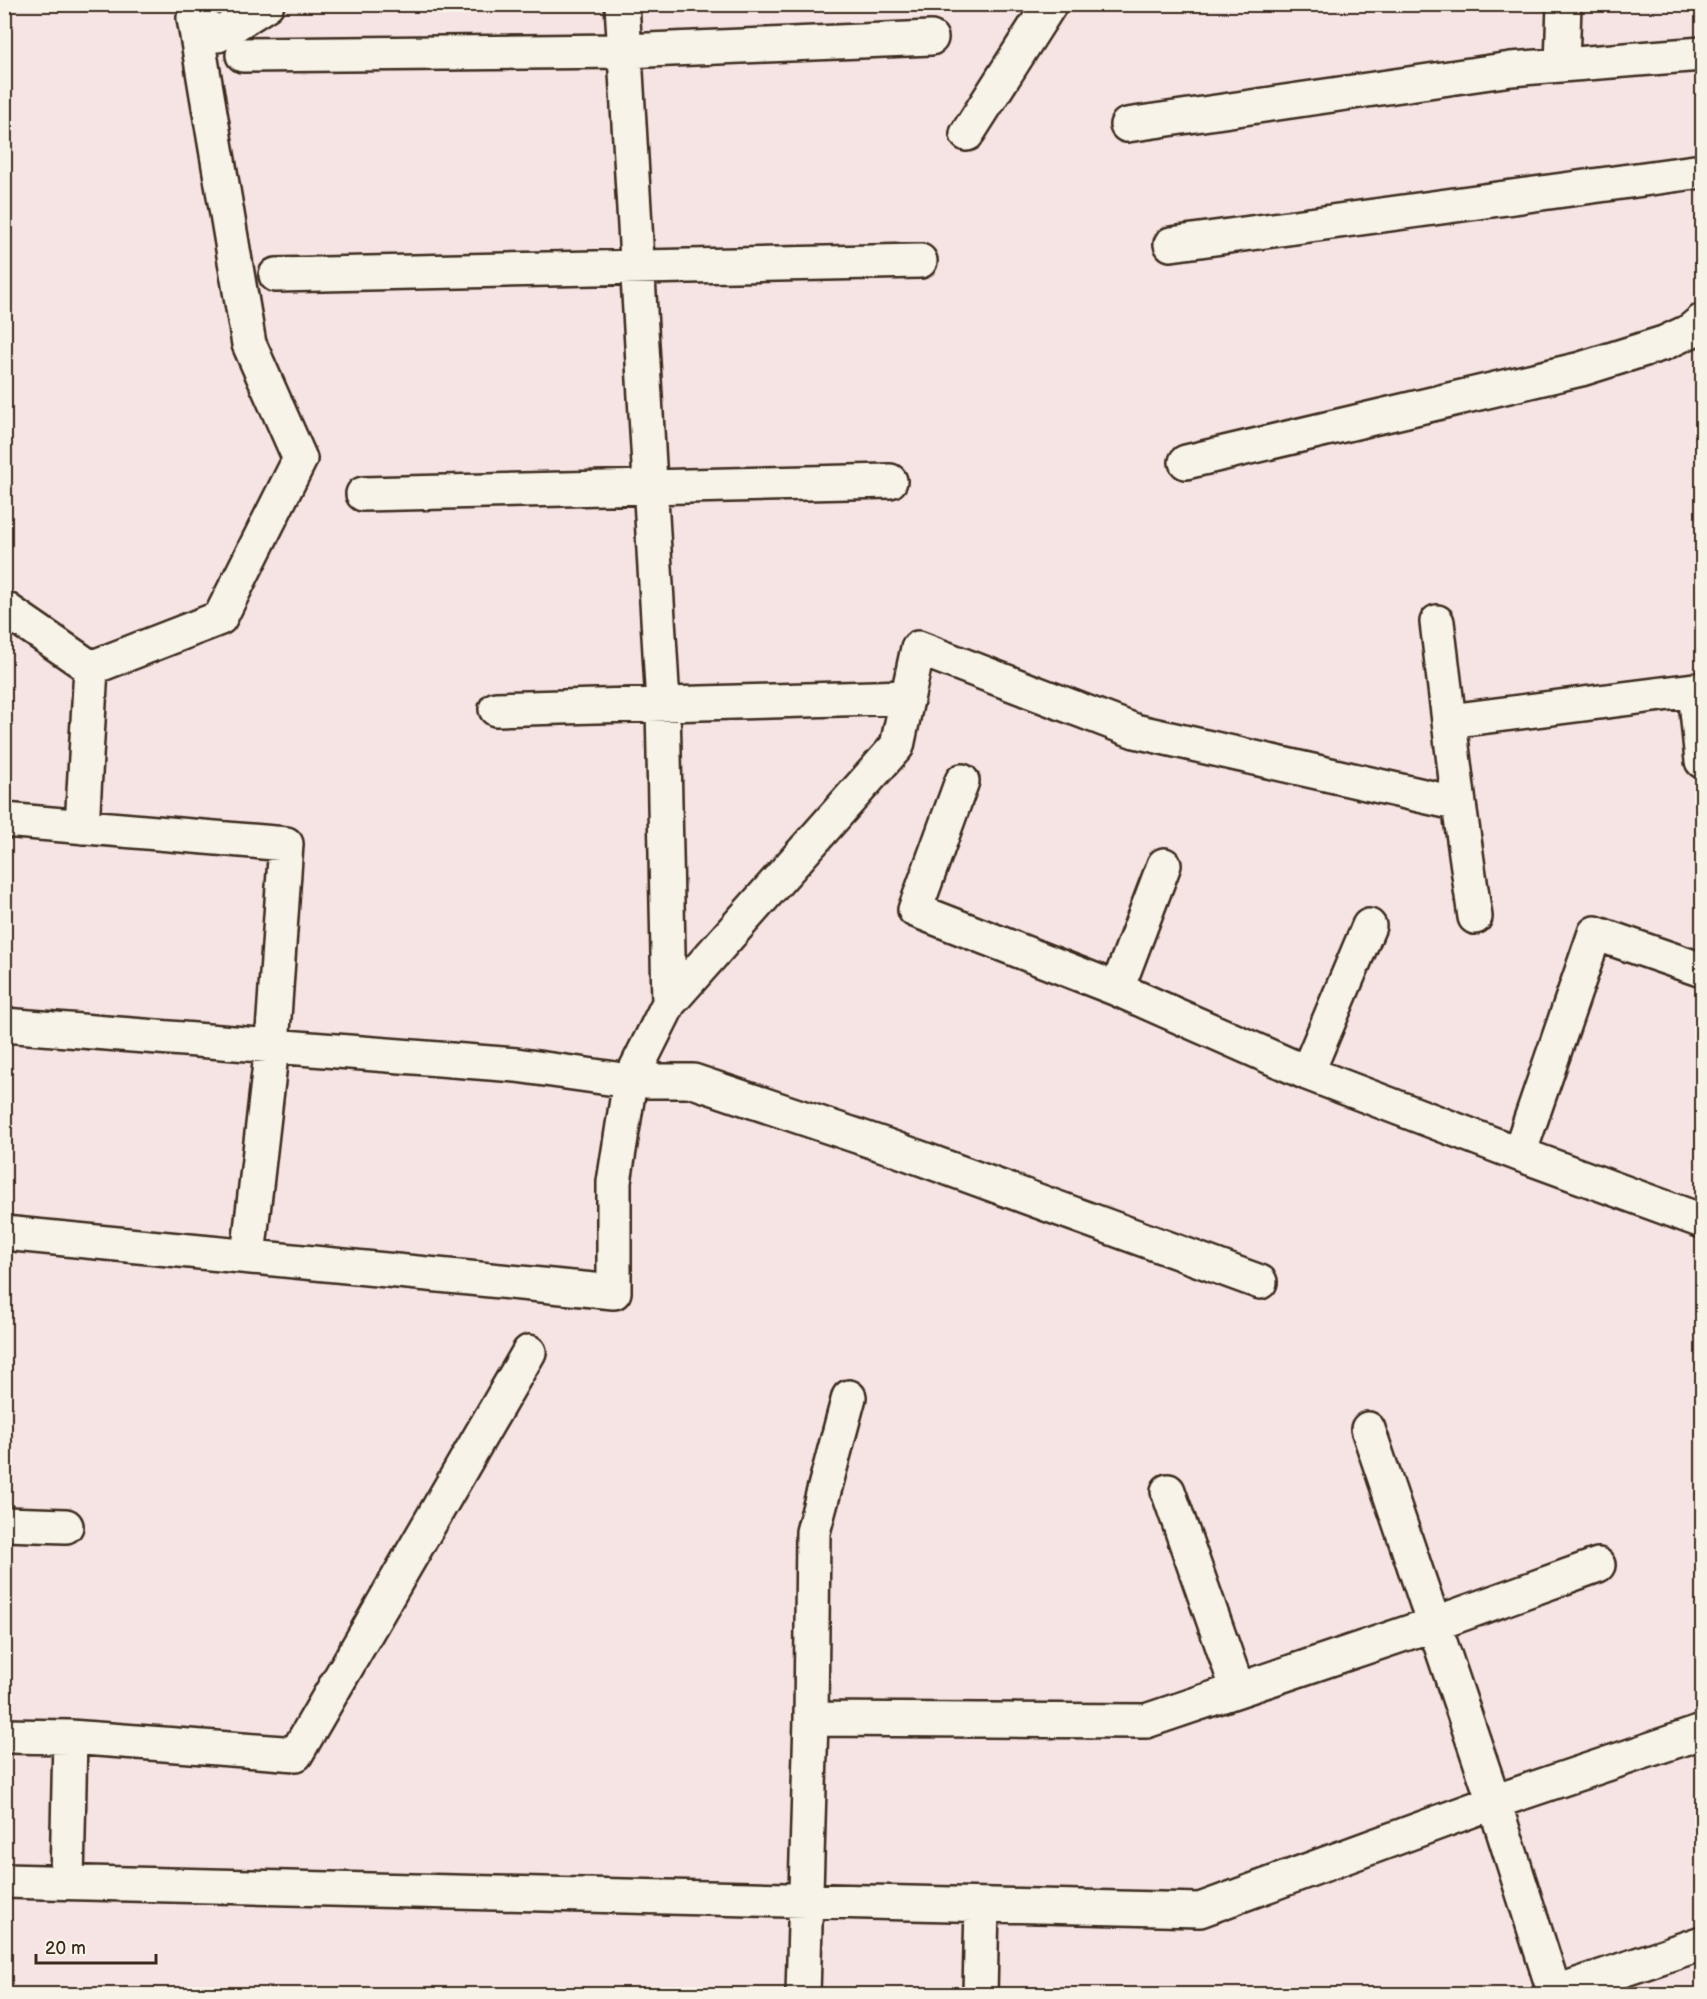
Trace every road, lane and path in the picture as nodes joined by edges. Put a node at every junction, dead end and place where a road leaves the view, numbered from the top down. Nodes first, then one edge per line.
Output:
1 (267, 4) edge
2 (622, 4) edge
3 (1050, 4) edge
4 (1564, 4) edge
5 (225, 25) edge
6 (931, 38) dead end
7 (625, 51) junction
8 (1702, 54) edge
9 (1562, 65) junction
10 (1127, 124) dead end
11 (967, 134) dead end
12 (1702, 171) edge
13 (1171, 244) dead end
14 (920, 261) dead end
15 (638, 266) junction
16 (276, 275) dead end
17 (1702, 321) edge
18 (1186, 462) dead end
19 (890, 481) dead end
20 (651, 487) junction
21 (363, 494) dead end
22 (4, 608) edge
23 (1437, 622) dead end
24 (92, 668) junction
25 (1699, 690) edge
26 (907, 697) junction
27 (663, 704) junction
28 (496, 709) dead end
29 (1449, 721) junction
30 (1702, 761) edge
31 (962, 781) dead end
32 (1459, 804) junction
33 (4, 820) edge
34 (82, 827) junction
35 (1164, 865) dead end
36 (1475, 917) dead end
37 (1369, 926) dead end
38 (1702, 970) edge
39 (1117, 989) junction
40 (669, 1003) junction
41 (4, 1025) edge
42 (272, 1046) junction
43 (1307, 1073) junction
44 (630, 1081) junction
45 (1519, 1154) junction
46 (1702, 1221) edge
47 (4, 1233) edge
48 (248, 1256) junction
49 (1260, 1282) dead end
50 (529, 1352) dead end
51 (849, 1397) dead end
52 (1368, 1429) dead end
53 (1168, 1491) dead end
54 (4, 1524) edge
55 (66, 1526) dead end
56 (1598, 1565) dead end
57 (1434, 1624) junction
58 (1238, 1690) junction
59 (811, 1719) junction
60 (1702, 1732) edge
61 (4, 1736) edge
62 (70, 1737) junction
63 (1494, 1802) junction
64 (4, 1881) edge
65 (67, 1882) junction
66 (804, 1901) junction
67 (982, 1905) junction
68 (1702, 1943) edge
69 (1553, 1994) edge
70 (803, 1995) edge
71 (980, 1995) edge

1 - 5 street
2 - 7 street
3 - 11 street
4 - 9 street
5 - 7 street
5 - 24 street
6 - 7 street
7 - 15 street
8 - 9 street
9 - 10 street
12 - 13 street
14 - 15 street
15 - 16 street
15 - 20 street
17 - 18 street
19 - 20 street
20 - 21 street
20 - 27 street
22 - 24 street
23 - 29 street
24 - 34 street
25 - 29 street
25 - 30 street
26 - 27 street
26 - 32 street
26 - 40 street
27 - 28 street
27 - 40 street
29 - 32 street
31 - 39 street
32 - 36 street
33 - 34 street
34 - 42 street
35 - 39 street
37 - 43 street
38 - 45 street
39 - 43 street
40 - 44 street
41 - 42 street
42 - 44 street
42 - 48 street
43 - 45 street
44 - 48 street
44 - 49 street
45 - 46 street
47 - 48 street
50 - 62 street
51 - 59 street
52 - 57 street
53 - 58 street
54 - 55 street
56 - 57 street
57 - 58 street
57 - 63 street
58 - 59 street
59 - 66 street
60 - 63 street
61 - 62 street
62 - 65 street
63 - 67 street
63 - 69 street
64 - 65 street
65 - 66 street
66 - 67 street
66 - 70 street
67 - 71 street
68 - 69 street

